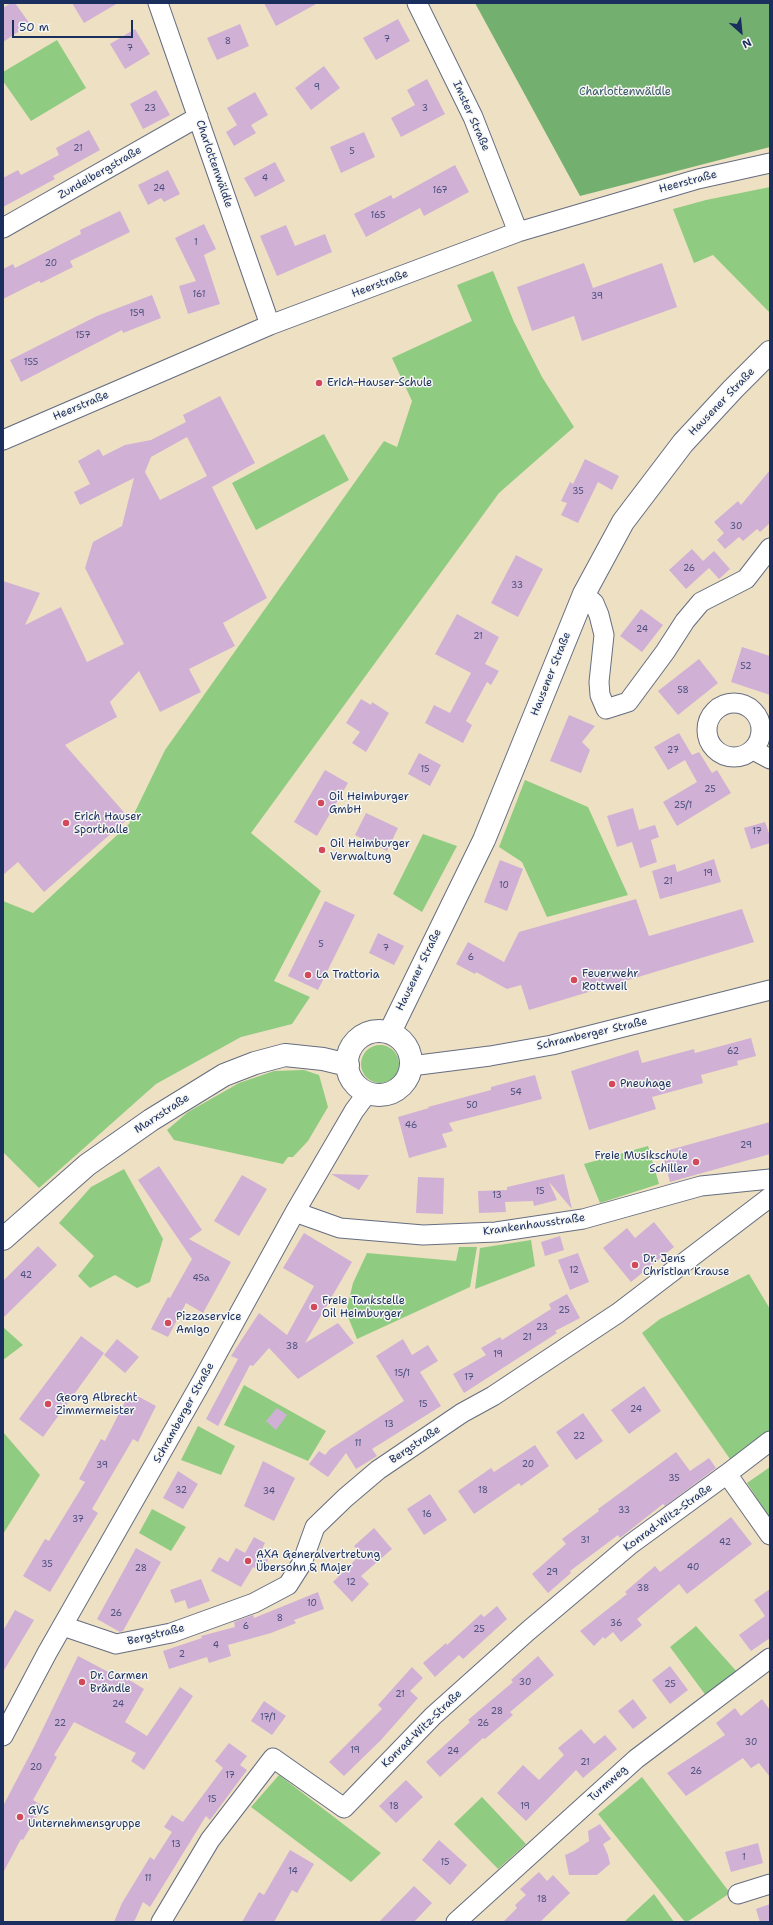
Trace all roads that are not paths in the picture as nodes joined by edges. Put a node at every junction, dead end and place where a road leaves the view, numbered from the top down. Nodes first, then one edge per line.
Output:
1 (158, 3) edge
2 (416, 3) edge
3 (198, 117) junction
4 (770, 163) edge
5 (3, 228) edge
6 (518, 232) junction
7 (270, 326) junction
8 (770, 352) edge
9 (3, 440) edge
10 (770, 548) edge
11 (584, 594) junction
12 (754, 748) dead end
13 (770, 759) edge
14 (770, 990) edge
15 (390, 1032) junction
16 (348, 1065) junction
17 (411, 1066) junction
18 (368, 1092) junction
19 (770, 1179) edge
20 (770, 1197) edge
21 (295, 1212) junction
22 (3, 1239) edge
23 (770, 1441) edge
24 (727, 1474) junction
25 (770, 1534) edge
26 (63, 1626) junction
27 (770, 1658) edge
28 (3, 1736) edge
29 (770, 1884) edge
30 (738, 1894) dead end
31 (161, 1922) edge
32 (456, 1922) edge

1 - 3 street, Charlottenwäldle
2 - 6 street, Imster Straße
3 - 5 street, Zundelbergstraße
3 - 7 street, Charlottenwäldle
4 - 6 street, Heerstraße
6 - 7 street, Heerstraße
7 - 9 street, Heerstraße
8 - 11 main road, Hausener Straße
10 - 11 street
11 - 15 main road, Hausener Straße
12 - 13 street
14 - 17 street, Schramberger Straße
15 - 16 main road
15 - 17 main road
16 - 18 main road
16 - 22 main road, Marxstraße
17 - 18 main road
18 - 21 street, Schramberger Straße
19 - 21 street, Krankenhausstraße
20 - 26 street, Bergstraße
21 - 26 street, Schramberger Straße
23 - 24 street, Konrad-Witz-Straße
24 - 25 street
24 - 31 street, Konrad-Witz-Straße
26 - 28 street, Schramberger Straße
27 - 32 street, Turmweg
29 - 30 street

